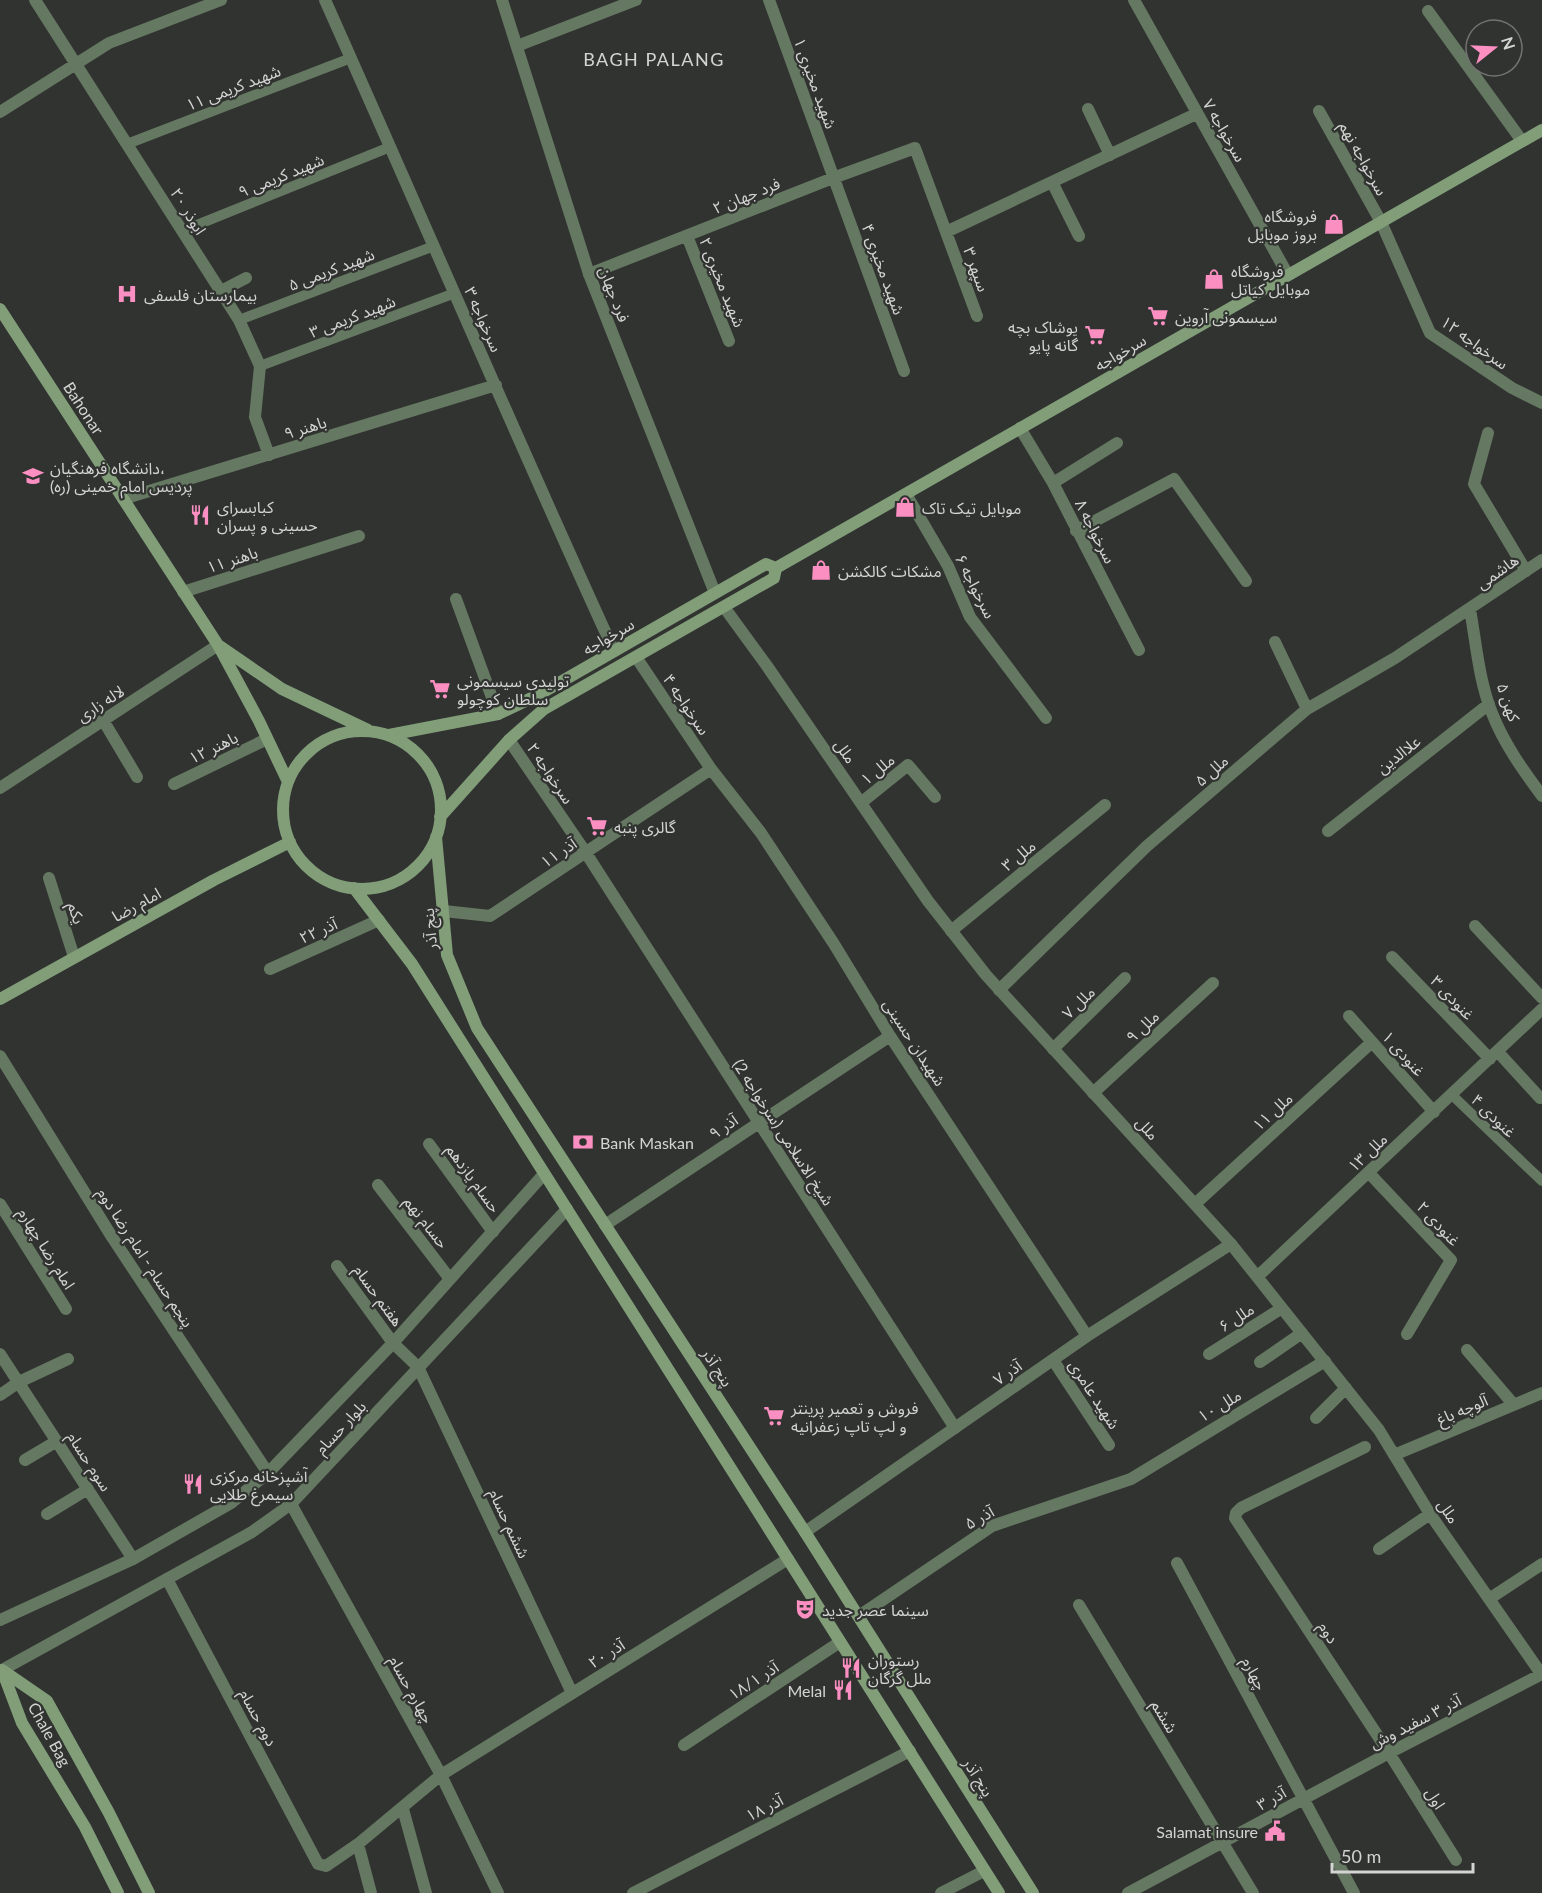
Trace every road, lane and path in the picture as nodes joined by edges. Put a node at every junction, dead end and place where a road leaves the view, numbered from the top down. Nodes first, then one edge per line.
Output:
1 (35, 0) edge
2 (221, 0) edge
3 (325, 0) edge
4 (502, 0) edge
5 (636, 0) edge
6 (769, 0) edge
7 (1134, 0) edge
8 (1428, 11) dead end
9 (517, 46) junction
10 (351, 58) junction
11 (75, 64) junction
12 (1088, 109) dead end
13 (1319, 111) dead end
14 (0, 112) edge
15 (1196, 114) junction
16 (1542, 130) edge
17 (1522, 141) junction
18 (127, 144) junction
19 (390, 147) junction
20 (915, 148) joint
21 (1110, 155) junction
22 (833, 178) junction
23 (1052, 182) junction
24 (1381, 222) junction
25 (182, 231) junction
26 (946, 232) junction
27 (687, 236) junction
28 (1079, 236) dead end
29 (434, 246) junction
30 (590, 274) junction
31 (1288, 275) junction
32 (246, 278) dead end
33 (221, 291) junction
34 (455, 293) junction
35 (0, 309) edge
36 (977, 316) dead end
37 (239, 320) junction
38 (729, 341) dead end
39 (260, 366) junction
40 (904, 371) dead end
41 (496, 385) junction
42 (1542, 403) edge
43 (1020, 428) junction
44 (1488, 433) dead end
45 (1117, 443) dead end
46 (269, 455) junction
47 (1053, 483) junction
48 (906, 494) junction
49 (123, 500) junction
50 (1076, 531) junction
51 (359, 536) dead end
52 (1542, 560) edge
53 (772, 570) junction
54 (1526, 571) junction
55 (1246, 581) dead end
56 (183, 592) junction
57 (715, 593) junction
58 (456, 599) dead end
59 (724, 607) junction
60 (1470, 609) junction
61 (1275, 642) dead end
62 (218, 645) junction
63 (1139, 650) dead end
64 (614, 651) junction
65 (636, 657) junction
66 (1489, 704) junction
67 (1308, 709) junction
68 (498, 714) junction
69 (1046, 718) dead end
70 (103, 720) junction
71 (369, 731) junction
72 (389, 735) junction
73 (267, 739) junction
74 (509, 740) junction
75 (711, 769) junction
76 (137, 777) dead end
77 (288, 782) junction
78 (174, 784) dead end
79 (0, 788) edge
80 (1542, 796) edge
81 (935, 797) dead end
82 (861, 802) junction
83 (1105, 805) dead end
84 (440, 817) junction
85 (1328, 831) dead end
86 (436, 837) junction
87 (290, 842) junction
88 (585, 853) junction
89 (49, 879) dead end
90 (354, 888) junction
91 (444, 911) junction
92 (379, 920) junction
93 (1475, 926) dead end
94 (951, 931) junction
95 (74, 957) junction
96 (1392, 957) dead end
97 (270, 969) dead end
98 (1125, 978) dead end
99 (1213, 983) dead end
100 (999, 990) junction
101 (1542, 998) edge
102 (0, 999) edge
103 (1542, 1009) edge
104 (1350, 1016) dead end
105 (890, 1036) junction
106 (1372, 1042) junction
107 (1053, 1049) junction
108 (1494, 1055) junction
109 (0, 1056) edge
110 (1093, 1093) junction
111 (1452, 1095) junction
112 (1541, 1099) edge
113 (1434, 1112) junction
114 (758, 1123) junction
115 (429, 1144) dead end
116 (1369, 1173) junction
117 (544, 1174) junction
118 (1542, 1181) edge
119 (378, 1185) dead end
120 (0, 1204) edge
121 (1195, 1204) junction
122 (567, 1209) junction
123 (605, 1225) junction
124 (493, 1232) junction
125 (1231, 1244) junction
126 (337, 1266) dead end
127 (1257, 1277) junction
128 (450, 1279) junction
129 (1282, 1308) junction
130 (66, 1309) dead end
131 (1302, 1333) junction
132 (1407, 1334) dead end
133 (1087, 1336) junction
134 (393, 1343) junction
135 (1467, 1350) dead end
136 (0, 1354) edge
137 (1209, 1354) dead end
138 (68, 1359) dead end
139 (1053, 1360) junction
140 (1325, 1361) junction
141 (1260, 1362) dead end
142 (418, 1367) junction
143 (19, 1382) junction
144 (1346, 1388) junction
145 (1542, 1393) edge
146 (0, 1395) edge
147 (1514, 1405) junction
148 (1316, 1418) dead end
149 (955, 1428) junction
150 (57, 1441) junction
151 (1109, 1446) dead end
152 (1365, 1447) dead end
153 (1394, 1455) junction
154 (25, 1460) dead end
155 (268, 1473) junction
156 (1131, 1479) joint
157 (88, 1488) junction
158 (291, 1504) junction
159 (47, 1514) dead end
160 (1430, 1514) junction
161 (805, 1532) junction
162 (1379, 1549) dead end
163 (788, 1558) junction
164 (134, 1559) junction
165 (1177, 1563) dead end
166 (1542, 1564) edge
167 (167, 1579) junction
168 (1489, 1599) junction
169 (1079, 1605) dead end
170 (858, 1616) junction
171 (0, 1620) edge
172 (840, 1642) junction
173 (1, 1668) edge
174 (1542, 1674) edge
175 (572, 1693) junction
176 (684, 1745) dead end
177 (910, 1751) junction
178 (1389, 1753) junction
179 (441, 1775) junction
180 (1304, 1799) junction
181 (403, 1809) junction
182 (1223, 1843) junction
183 (358, 1845) junction
184 (1456, 1860) dead end
185 (326, 1866) joint
186 (984, 1871) junction
187 (118, 1893) edge
188 (149, 1893) edge
189 (371, 1893) edge
190 (426, 1893) edge
191 (498, 1893) edge
192 (633, 1893) edge
193 (941, 1893) edge
194 (999, 1893) edge
195 (1033, 1893) edge
196 (1128, 1893) edge
197 (1253, 1893) edge
198 (1354, 1893) edge

1 - 11 street, ابوذر ۲۰
2 - 11 street
3 - 10 street, سرخواجه ۳
4 - 9 street, فرد جهان
5 - 9 street
6 - 22 street, شهید مخیری ۱
7 - 15 street, سرخواجه ۷
8 - 17 street
9 - 30 street, فرد جهان
10 - 18 lane, ۱۱ شهید کریمی
10 - 19 street, سرخواجه ۳
11 - 14 street
11 - 18 street, ابوذر ۲۰
12 - 21 street
13 - 24 street, سرخواجه نهم
15 - 21 street
15 - 31 street, سرخواجه ۷
16 - 17 main road, سرخواجه
17 - 24 main road, سرخواجه
18 - 25 street, ابوذر ۲۰
19 - 25 lane, ۹ شهید کریمی
19 - 29 street, سرخواجه ۳
20 - 22 street, ۲ فرد جهان
20 - 26 street, ۳ سپهر
21 - 23 street
22 - 27 street, ۲ فرد جهان
22 - 40 street, ۴ شهید مخیری
23 - 26 street
23 - 28 street
24 - 31 main road, سرخواجه
24 - 42 street, ۱۲ سرخواجه
25 - 33 street, ابوذر ۲۰
26 - 36 street, ۳ سپهر
27 - 30 street, ۲ فرد جهان
27 - 38 street, ۲ شهید مخیری
29 - 34 street, سرخواجه ۳
29 - 37 lane, ۵ شهید کریمی
30 - 57 street, فرد جهان
31 - 43 main road, سرخواجه
32 - 33 street
33 - 37 street, ابوذر ۲۰
34 - 39 lane, ۳ شهید کریمی
34 - 41 street, سرخواجه ۳
35 - 49 main road, Bahonar
37 - 39 street, ابوذر ۲۰
39 - 46 street
41 - 46 street, ۹ باهنر
41 - 64 street, سرخواجه ۳
43 - 47 street, ۸ سرخواجه
43 - 48 main road, سرخواجه
44 - 54 street
45 - 47 street
46 - 49 street, ۹ باهنر
47 - 50 street, ۸ سرخواجه
48 - 53 main road, سرخواجه
48 - 69 street, سرخواجه ۶
49 - 56 main road, Bahonar
50 - 55 street
50 - 63 street, ۸ سرخواجه
51 - 56 street, باهنر ۱۱
52 - 54 street, هاشمی
53 - 57 main road, سرخواجه
53 - 59 main road, سرخواجه
54 - 60 street, هاشمی
56 - 62 main road, Bahonar
57 - 64 main road, سرخواجه
58 - 68 street
59 - 65 main road, سرخواجه
59 - 82 street, ملل
60 - 66 street, ۵ کهن
60 - 67 street, ملل ۵
61 - 67 street
62 - 70 street, لاله زاری
62 - 71 main road, Bahonar
62 - 73 main road, Bahonar
64 - 68 main road, سرخواجه
65 - 74 main road, سرخواجه
65 - 75 street, سرخواجه ۴
66 - 80 street, ۵ کهن
66 - 85 street, علاالدین
67 - 100 street, ملل ۵
68 - 72 main road, سرخواجه
70 - 76 street
70 - 79 street, لاله زاری
71 - 72 main road
71 - 77 main road
72 - 84 main road
73 - 77 main road, Bahonar
73 - 78 street, ۱۲ باهنر
74 - 84 main road, سرخواجه
74 - 88 street, سرخواجه ۲
75 - 88 street, آذر ۱۱
75 - 105 street, شهیدان حسینی
77 - 87 main road
81 - 82 street, ملل ۱
82 - 94 street, ملل
83 - 94 street, ملل ۳
84 - 86 main road
86 - 90 main road
86 - 91 main road, پنج آذر
87 - 90 main road
87 - 95 main road, امام رضا
88 - 91 street, آذر ۱۱
88 - 114 street, شیخ الاسلامی (سرخواجه 2)
89 - 95 street, یکم
90 - 92 main road, پنج آذر
91 - 123 main road, پنج آذر
92 - 97 street, ۲۲ آذر
92 - 117 main road, پنج آذر
93 - 101 street
94 - 100 street, ملل
95 - 102 main road, امام رضا
96 - 108 street, ۳ غنودی
98 - 107 street, ۷ ملل
99 - 110 street, ملل ۹
100 - 107 street, ملل
103 - 108 street, ملل ۱۳
104 - 106 street, ۱ غنودی
105 - 114 street, ۹ آذر
105 - 133 street, شهیدان حسینی
106 - 113 street, ۱ غنودی
106 - 121 street, ۱۱ ملل
107 - 110 street, ملل
108 - 111 street, ملل ۱۳
108 - 112 street, ۳ غنودی
109 - 155 street, پنجم حسام - امام رضا دوم
110 - 121 street, ملل
111 - 113 street, ملل ۱۳
111 - 118 lane, ۴ غنودی
113 - 116 street, ملل ۱۳
114 - 123 street, ۹ آذر
114 - 149 street, شیخ الاسلامی (سرخواجه 2)
115 - 124 street, حسام یازدهم
116 - 127 street, ملل ۱۳
116 - 132 street, ۲ غنودی
117 - 122 main road, پنج آذر
117 - 124 street, بلوار حسام
119 - 128 street, حسام نهم
120 - 130 street, امام رضا چهارم
121 - 125 street, ملل
122 - 142 street, بلوار حسام
122 - 163 main road, پنج آذر
123 - 161 main road, پنج آذر
124 - 128 street, بلوار حسام
125 - 127 street, ملل
125 - 133 street, آذر ۷
126 - 134 street, هفتم حسام
127 - 129 street, ملل
128 - 134 street, بلوار حسام
129 - 131 street, ملل
129 - 137 street, ۶ ملل
131 - 140 street, ملل
131 - 141 street
133 - 139 street, آذر ۷
134 - 142 street, هفتم حسام
134 - 155 street, بلوار حسام
135 - 147 street
136 - 143 street, سوم حسام
138 - 143 street
139 - 149 street, آذر ۷
139 - 151 street, شهید عامری
140 - 144 street, ملل
140 - 156 street, ۱۰ ملل
142 - 158 street, بلوار حسام
142 - 175 street, ششم حسام
143 - 146 street
143 - 150 street, سوم حسام
144 - 148 street
144 - 153 street, ملل
145 - 147 street, آلوچه باغ
147 - 153 street, آلوچه باغ
149 - 161 street, آذر ۷
150 - 154 street
150 - 157 street, سوم حسام
152 - 178 street, دوم
153 - 160 street, ملل
155 - 164 street, بلوار حسام
156 - 170 street, آذر ۵
157 - 159 street
157 - 164 street, سوم حسام
158 - 167 street, بلوار حسام
158 - 179 street, چهارم حسام
160 - 162 street
160 - 168 street, ملل
161 - 170 main road, پنج آذر
163 - 172 main road, پنج آذر
163 - 175 street, ۲۰ آذر
164 - 171 street, بلوار حسام
165 - 180 street, چهارم
166 - 168 street
167 - 173 street, بلوار حسام
167 - 185 street, دوم حسام
168 - 174 street, ملل
169 - 182 street, ششم
170 - 195 main road, پنج آذر
172 - 176 street, ۱۸/۱ آذر
172 - 177 main road, پنج آذر
173 - 187 main road, Chale Bag
173 - 188 main road, Chale Bag
174 - 178 street, آذر ۳ سفید وش
175 - 179 street, ۲۰ آذر
177 - 186 main road, پنج آذر
177 - 192 street, ۱۸ آذر
178 - 180 street, آذر ۳ سفید وش
178 - 184 street, اول
179 - 181 street, ۲۰ آذر
179 - 191 street, چهارم حسام
180 - 182 street, ۳ آذر
180 - 198 street, چهارم
181 - 183 street, ۲۰ آذر
181 - 190 street
182 - 196 street, ۳ آذر
182 - 197 street, ششم
183 - 185 street, ۲۰ آذر
183 - 189 street
186 - 193 street
186 - 194 main road, پنج آذر

